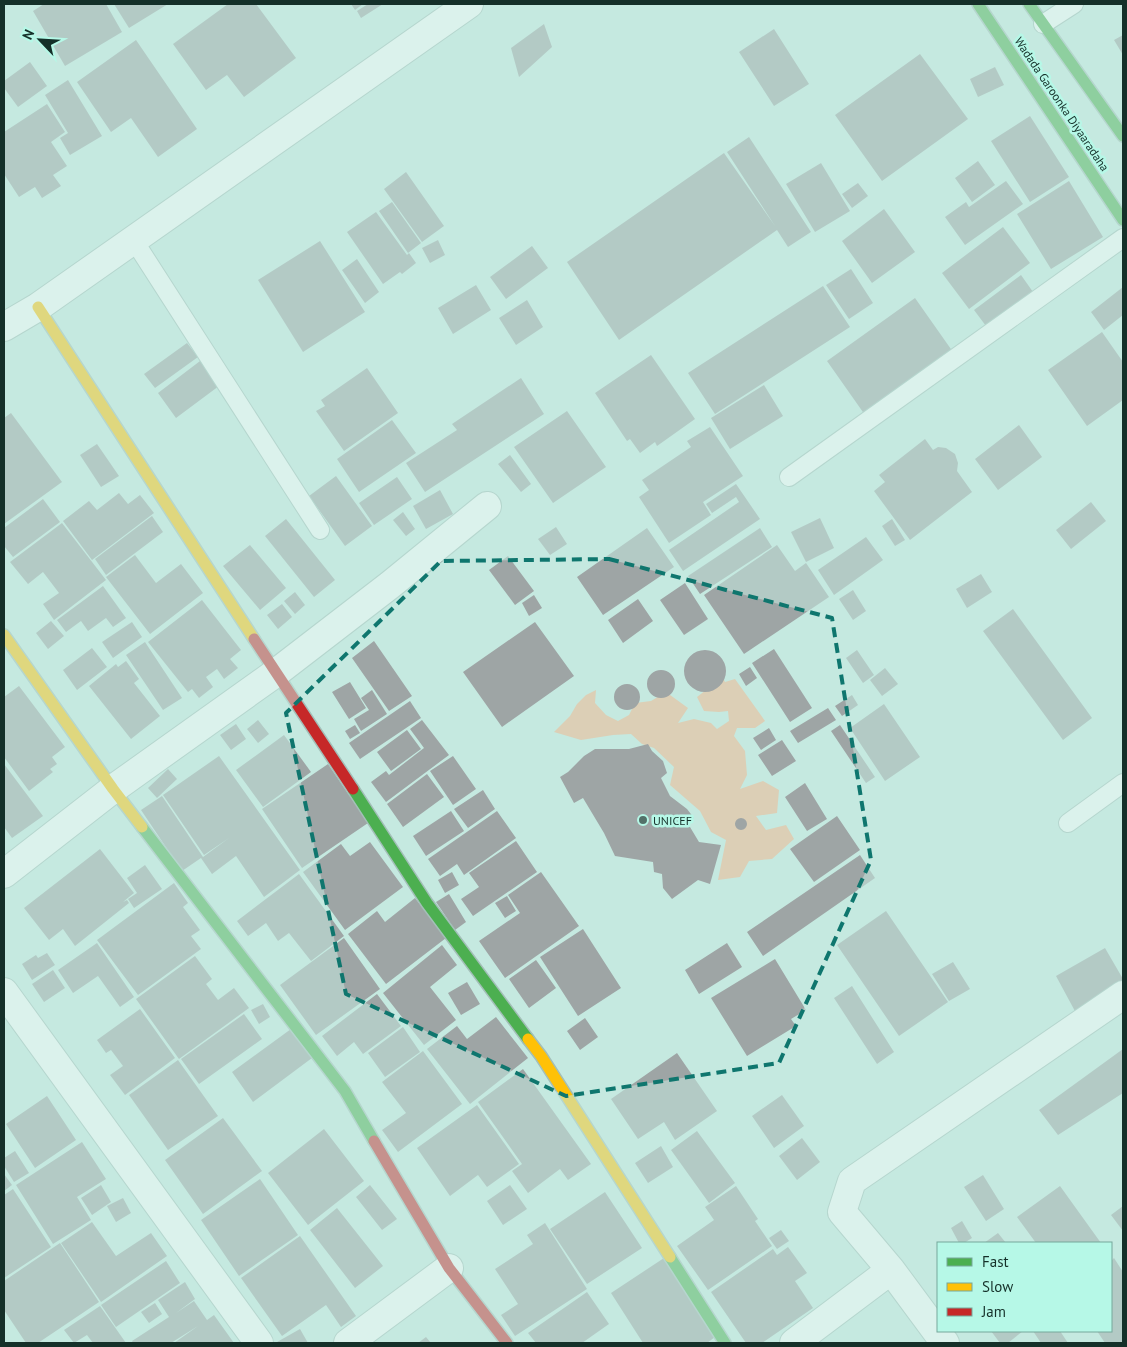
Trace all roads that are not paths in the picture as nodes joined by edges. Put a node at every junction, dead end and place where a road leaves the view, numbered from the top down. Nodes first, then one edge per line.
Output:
1 (469, 4) edge
2 (978, 4) edge
3 (1029, 4) edge
4 (1074, 4) edge
5 (1043, 24) junction
6 (1123, 136) edge
7 (1123, 220) edge
8 (1123, 238) edge
9 (133, 239) junction
10 (38, 307) junction
11 (4, 327) edge
12 (789, 477) dead end
13 (487, 506) dead end
14 (320, 530) dead end
15 (4, 636) edge
16 (277, 672) junction
17 (1123, 783) edge
18 (112, 789) junction
19 (1068, 822) dead end
20 (4, 874) edge
21 (4, 992) edge
22 (1123, 995) edge
23 (449, 1268) junction
24 (890, 1270) junction
25 (259, 1343) edge
26 (348, 1343) edge
27 (507, 1343) edge
28 (725, 1343) edge
29 (794, 1343) edge
30 (945, 1343) edge

1 - 9 street
2 - 7 street, Wadada Garoonka Diyaaradaha
3 - 5 street
4 - 5 lane
5 - 6 street
8 - 12 lane
9 - 10 street
9 - 14 lane
10 - 11 street
10 - 16 street
13 - 16 street
15 - 18 street
16 - 18 street
16 - 28 street
17 - 19 lane
18 - 20 street
18 - 23 street
21 - 25 street
22 - 24 street
23 - 26 street
23 - 27 street
24 - 29 street
24 - 30 street

